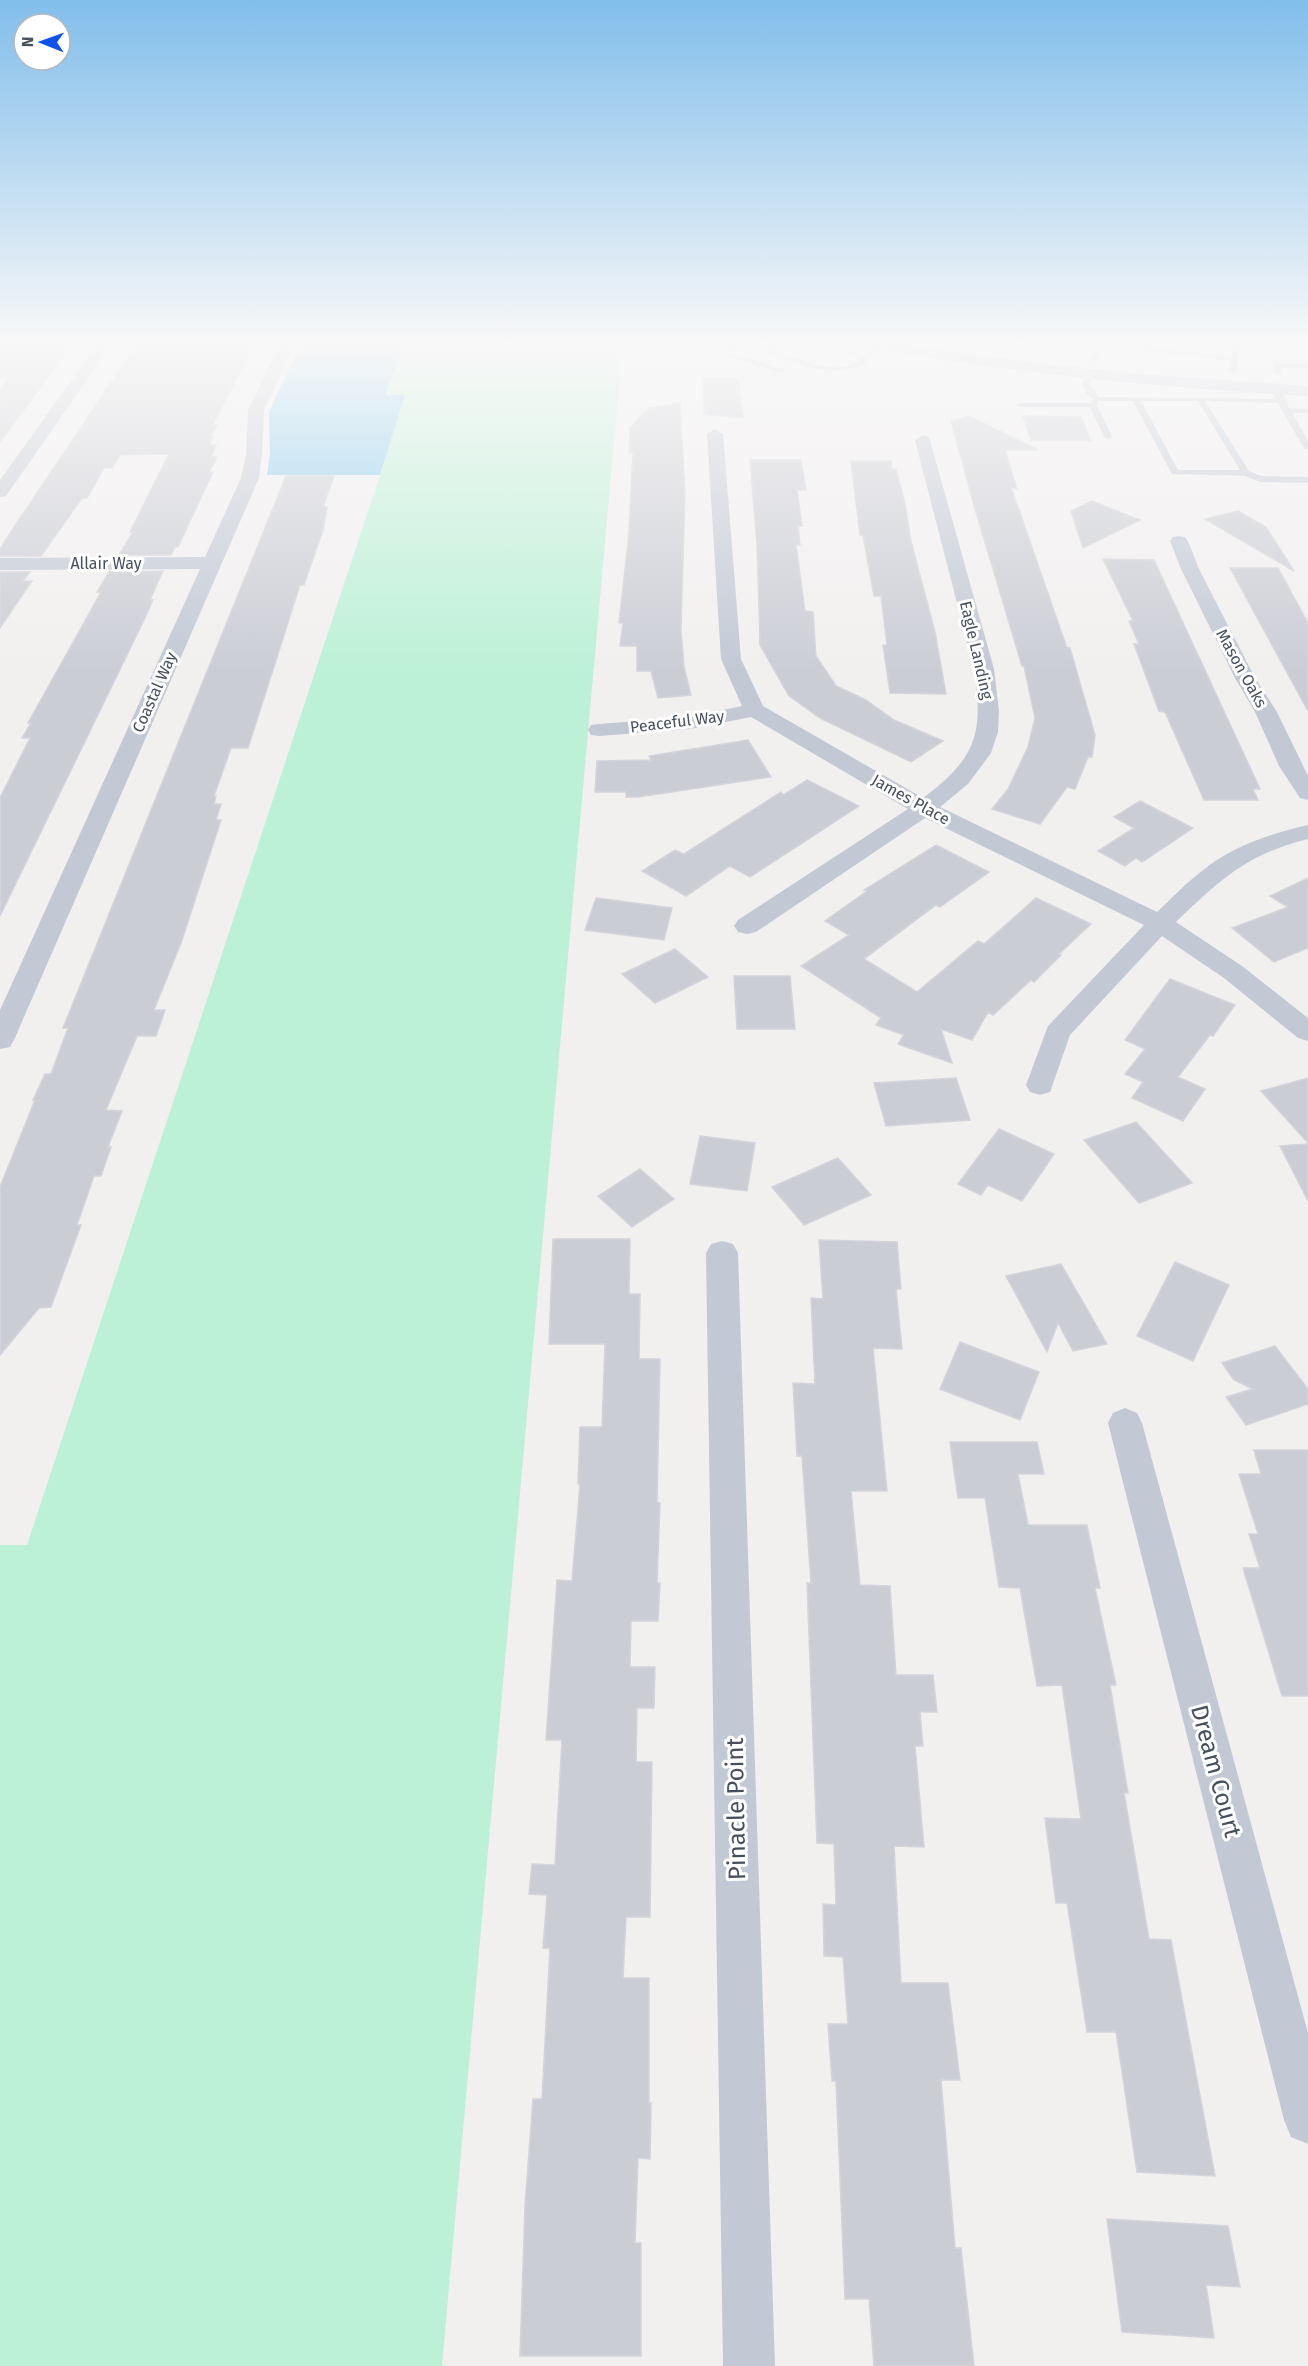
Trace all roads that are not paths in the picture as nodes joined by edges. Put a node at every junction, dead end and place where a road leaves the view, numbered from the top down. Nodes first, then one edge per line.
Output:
1 (29, 451) edge
2 (254, 451) edge
3 (717, 451) edge
4 (926, 451) edge
5 (1164, 451) edge
6 (1233, 451) edge
7 (1246, 473) junction
8 (1308, 480) edge
9 (0, 492) edge
10 (1179, 541) dead end
11 (211, 563) junction
12 (0, 564) edge
13 (754, 710) junction
14 (599, 730) dead end
15 (1308, 793) edge
16 (923, 808) junction
17 (1308, 832) edge
18 (1160, 923) junction
19 (747, 926) dead end
20 (1308, 1032) edge
21 (0, 1040) edge
22 (1040, 1086) dead end
23 (722, 1253) dead end
24 (1125, 1422) dead end
25 (1308, 2120) edge
26 (749, 2366) edge

1 - 9 street
2 - 11 street, Coastal Way
3 - 13 street
4 - 16 street, Eagle Landing
5 - 7 lane
6 - 7 lane
7 - 8 lane
10 - 15 street, Mason Oaks
11 - 12 street, Allair Way
11 - 21 street, Coastal Way
13 - 14 street, Peaceful Way
13 - 16 street, James Place
16 - 18 street, James Place
16 - 19 street, Eagle Landing
17 - 18 street
18 - 20 street, James Place
18 - 22 street
23 - 26 street, Pinacle Point
24 - 25 street, Dream Court

